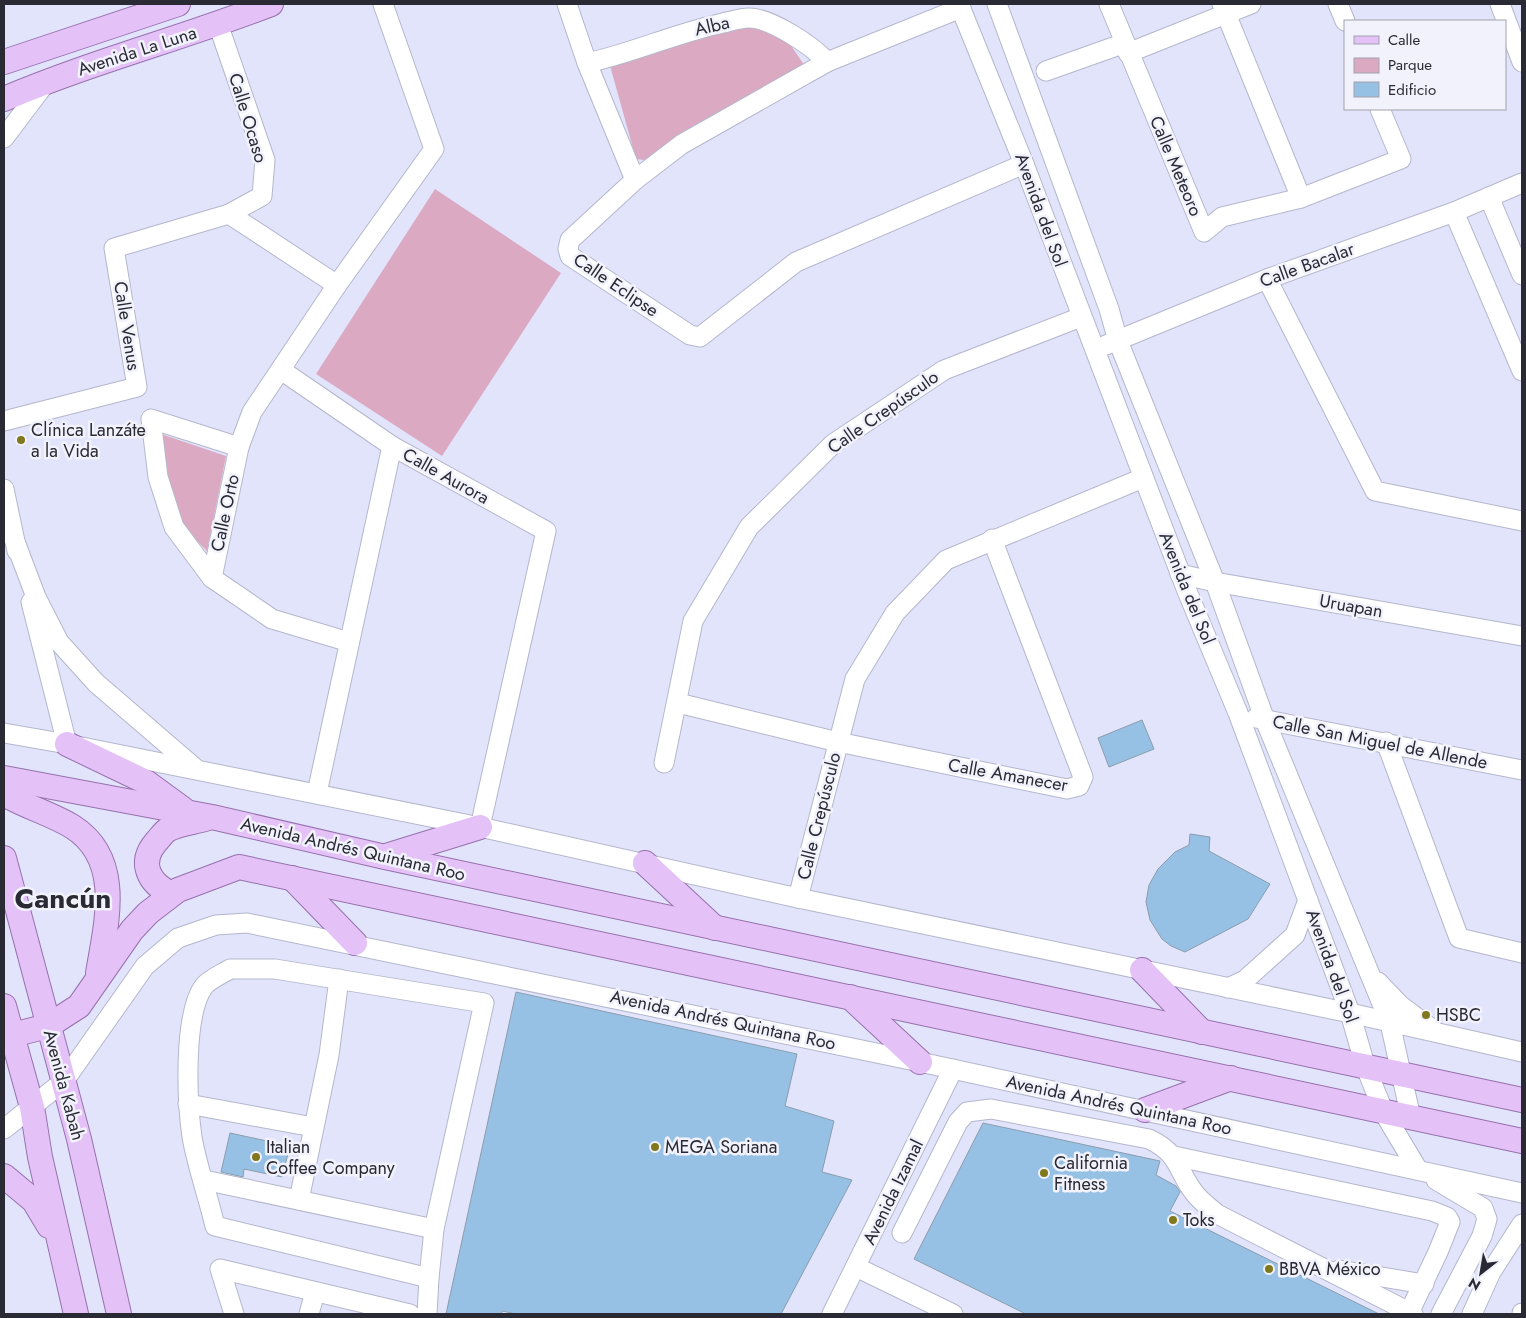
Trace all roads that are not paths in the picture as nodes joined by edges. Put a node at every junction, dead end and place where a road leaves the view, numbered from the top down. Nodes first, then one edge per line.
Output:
1 (178, 4) edge
2 (271, 4) edge
3 (383, 4) edge
4 (567, 4) edge
5 (997, 4) edge
6 (1109, 4) edge
7 (1251, 4) edge
8 (1338, 4) edge
9 (1500, 4) edge
10 (960, 6) edge
11 (1224, 9) edge
12 (1345, 20) edge
13 (218, 24) junction
14 (1126, 48) junction
15 (4, 62) edge
16 (827, 62) junction
17 (1522, 62) edge
18 (587, 63) junction
19 (1046, 71) dead end
20 (48, 80) junction
21 (1030, 91) junction
22 (4, 99) edge
23 (999, 101) junction
24 (1380, 110) edge
25 (4, 138) edge
26 (1024, 164) junction
27 (635, 180) junction
28 (1522, 182) edge
29 (1489, 197) junction
30 (1301, 198) junction
31 (1454, 212) junction
32 (229, 214) junction
33 (1520, 265) edge
34 (1267, 279) junction
35 (337, 285) junction
36 (1081, 317) junction
37 (1118, 341) junction
38 (1093, 349) junction
39 (281, 370) junction
40 (1522, 371) edge
41 (4, 422) edge
42 (392, 446) junction
43 (239, 447) junction
44 (1143, 478) junction
45 (4, 489) edge
46 (1522, 521) edge
47 (14, 539) junction
48 (992, 539) junction
49 (1180, 574) junction
50 (212, 578) junction
51 (1215, 582) junction
52 (1522, 636) edge
53 (349, 642) junction
54 (678, 703) junction
55 (1238, 712) junction
56 (1265, 720) junction
57 (4, 733) edge
58 (838, 742) junction
59 (1386, 742) junction
60 (67, 744) junction
61 (664, 763) dead end
62 (197, 770) junction
63 (1522, 770) edge
64 (4, 778) edge
65 (317, 793) junction
66 (4, 794) edge
67 (186, 812) junction
68 (212, 817) junction
69 (480, 827) junction
70 (385, 857) junction
71 (4, 858) edge
72 (645, 863) junction
73 (292, 878) junction
74 (172, 894) junction
75 (798, 898) junction
76 (1308, 900) junction
77 (715, 928) junction
78 (355, 943) junction
79 (1522, 953) edge
80 (1142, 970) junction
81 (490, 972) junction
82 (1371, 975) junction
83 (97, 980) junction
84 (340, 980) junction
85 (1228, 988) junction
86 (849, 996) junction
87 (484, 1003) junction
88 (4, 1006) edge
89 (1350, 1013) junction
90 (1390, 1023) junction
91 (48, 1026) junction
92 (1202, 1032) junction
93 (1440, 1034) junction
94 (7, 1036) edge
95 (1522, 1052) edge
96 (920, 1062) junction
97 (1365, 1066) junction
98 (953, 1069) junction
99 (1400, 1073) junction
100 (1231, 1078) junction
101 (64, 1081) junction
102 (1522, 1100) edge
103 (188, 1104) junction
104 (32, 1107) junction
105 (1145, 1110) junction
106 (1384, 1113) junction
107 (1411, 1118) junction
108 (313, 1127) junction
109 (4, 1129) edge
110 (1522, 1141) edge
111 (1174, 1156) junction
112 (1418, 1170) junction
113 (4, 1176) edge
114 (204, 1180) junction
115 (1522, 1193) edge
116 (299, 1200) junction
117 (1522, 1224) edge
118 (434, 1229) junction
119 (902, 1233) dead end
120 (59, 1242) junction
121 (856, 1267) junction
122 (1321, 1268) junction
123 (429, 1278) junction
124 (1424, 1284) junction
125 (315, 1292) junction
126 (1411, 1313) edge
127 (76, 1314) edge
128 (119, 1314) edge
129 (234, 1314) edge
130 (309, 1314) edge
131 (410, 1314) edge
132 (427, 1314) edge
133 (832, 1314) edge
134 (953, 1314) edge
135 (1440, 1314) edge
136 (1472, 1314) edge

1 - 15 main road, Avenida La Luna
2 - 13 main road, Avenida La Luna
3 - 35 street
4 - 18 street
5 - 21 street, Avenida del Sol
6 - 14 street, Calle Meteoro
7 - 11 street
8 - 12 street
9 - 17 street
10 - 16 street, Calle Eclipse
10 - 23 street, Avenida del Sol
11 - 14 street
11 - 30 street
13 - 20 main road, Avenida La Luna
13 - 32 street, Calle Ocaso
14 - 19 street
14 - 30 street, Calle Meteoro
16 - 18 street, Alba
16 - 27 street, Calle Eclipse
18 - 27 street
20 - 22 main road, Avenida La Luna
20 - 25 street
21 - 23 street
21 - 37 street, Avenida del Sol
23 - 26 street, Avenida del Sol
24 - 30 street, Calle Meteoro
26 - 27 street, Calle Eclipse
26 - 36 street, Avenida del Sol
28 - 29 street, Calle Bacalar
29 - 31 street, Calle Bacalar
29 - 33 street
31 - 34 street, Calle Bacalar
31 - 40 street
32 - 35 street
32 - 41 street, Calle Venus
34 - 37 street, Calle Bacalar
34 - 46 street
35 - 39 street
36 - 38 street, Avenida del Sol
36 - 54 street, Calle Crepúsculo
37 - 38 street, Calle Bacalar
37 - 51 street, Avenida del Sol
38 - 44 street, Avenida del Sol
39 - 42 street
39 - 43 street, Calle Orto
42 - 53 street, Calle Aurora
42 - 69 street, Calle Aurora
43 - 50 street, Calle Orto
43 - 50 street, Calle Orto
44 - 48 street, Calle Crepúsculo
44 - 49 street, Avenida del Sol
45 - 47 street
47 - 60 street
47 - 62 street
48 - 58 street, Calle Crepúsculo
48 - 58 street, Calle Amanecer
49 - 51 street, Uruapan
49 - 55 street, Avenida del Sol
50 - 53 street, Calle Orto
51 - 52 street, Uruapan
51 - 56 street, Avenida del Sol
53 - 65 street, Calle Aurora
54 - 58 street, Calle Amanecer
54 - 61 street, Calle Crepúsculo
55 - 56 street, Calle San Miguel de Allende
55 - 76 street, Avenida del Sol
56 - 59 street, Calle San Miguel de Allende
56 - 82 street, Avenida del Sol
57 - 60 street
58 - 75 street, Calle Crepúsculo
59 - 63 street, Calle San Miguel de Allende
59 - 79 street
60 - 62 street
60 - 67 main road
62 - 65 street
64 - 67 main road, Avenida Andrés Quintana Roo
65 - 69 street
66 - 83 main road
67 - 68 main road, Avenida Andrés Quintana Roo
68 - 70 main road, Avenida Andrés Quintana Roo
68 - 74 main road
69 - 70 main road
69 - 72 street
70 - 77 main road, Avenida Andrés Quintana Roo
71 - 91 main road, Avenida Kabah
72 - 75 street
72 - 77 main road
73 - 74 main road
73 - 78 main road
73 - 86 main road
74 - 83 main road
75 - 80 street
76 - 85 street
76 - 89 street, Avenida del Sol
77 - 92 main road, Avenida Andrés Quintana Roo
78 - 81 street, Avenida Andrés Quintana Roo
78 - 101 street, Avenida Andrés Quintana Roo
80 - 85 street
80 - 92 main road
81 - 87 street
81 - 96 street, Avenida Andrés Quintana Roo
82 - 90 street, Avenida del Sol
82 - 93 street
83 - 91 main road
84 - 87 street
84 - 103 street
84 - 108 street
85 - 89 street
86 - 96 main road
86 - 100 main road
87 - 118 street
88 - 94 main road, Avenida Kabah
89 - 90 street
89 - 97 street, Avenida del Sol
90 - 93 street
90 - 99 street, Avenida del Sol
91 - 94 main road
91 - 101 main road, Avenida Kabah
92 - 97 main road, Avenida Andrés Quintana Roo
93 - 95 street
94 - 104 main road, Avenida Kabah
96 - 98 street, Avenida Andrés Quintana Roo
97 - 99 main road, Avenida Andrés Quintana Roo
97 - 106 street, Avenida del Sol
98 - 105 street, Avenida Andrés Quintana Roo
98 - 121 street, Avenida Izamal
99 - 102 main road, Avenida Andrés Quintana Roo
99 - 107 street, Avenida del Sol
100 - 105 main road
100 - 106 main road
101 - 104 street, Avenida Andrés Quintana Roo
101 - 128 main road, Avenida Kabah
103 - 108 street
103 - 114 street
104 - 109 street, Avenida Andrés Quintana Roo
104 - 120 main road, Avenida Kabah
105 - 112 street, Avenida Andrés Quintana Roo
106 - 107 main road
106 - 112 street, Avenida del Sol
107 - 110 main road
108 - 116 street
111 - 119 street
111 - 122 street
111 - 124 street
112 - 115 street, Avenida Andrés Quintana Roo
112 - 135 street
113 - 120 main road
114 - 116 street
114 - 123 street
116 - 118 street
117 - 136 street
118 - 123 street
120 - 127 main road, Avenida Kabah
121 - 133 street, Avenida Izamal
121 - 134 street
122 - 124 street
122 - 126 street
123 - 132 street
124 - 126 street
125 - 129 street
125 - 130 street
125 - 131 street

